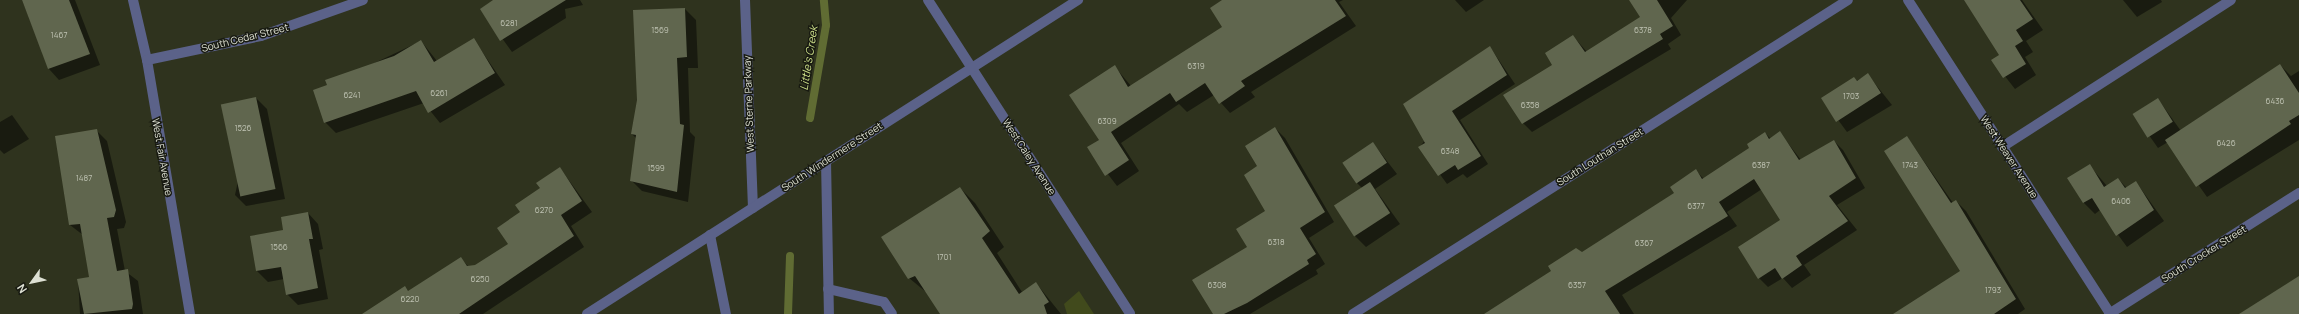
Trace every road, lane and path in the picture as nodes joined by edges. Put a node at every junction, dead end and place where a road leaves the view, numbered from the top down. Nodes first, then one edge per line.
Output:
1 (133, 0) edge
2 (363, 0) edge
3 (745, 0) edge
4 (928, 0) edge
5 (1078, 0) edge
6 (1848, 0) edge
7 (1908, 0) edge
8 (2231, 0) edge
9 (147, 60) junction
10 (972, 68) junction
11 (2002, 147) junction
12 (826, 161) junction
13 (2299, 193) edge
14 (753, 208) junction
15 (710, 235) junction
16 (828, 289) junction
17 (190, 314) edge
18 (587, 314) edge
19 (726, 314) edge
20 (828, 314) edge
21 (892, 314) edge
22 (1130, 314) edge
23 (1353, 314) edge
24 (2110, 314) edge

1 - 9 street, West Fair Avenue
2 - 9 street, South Cedar Street
3 - 14 street, West Sterne Parkway
4 - 10 street, West Caley Avenue
5 - 10 street, South Windermere Street
6 - 23 street, South Louthan Street
7 - 11 street, West Weaver Avenue
8 - 11 street
9 - 17 street, West Fair Avenue
10 - 12 street, South Windermere Street
10 - 22 street, West Caley Avenue
11 - 24 street, West Weaver Avenue
12 - 14 street, South Windermere Street
12 - 16 street
13 - 24 street, South Crocker Street
14 - 15 street, South Windermere Street
15 - 18 street, South Windermere Street
15 - 19 street
16 - 20 street
16 - 21 street

